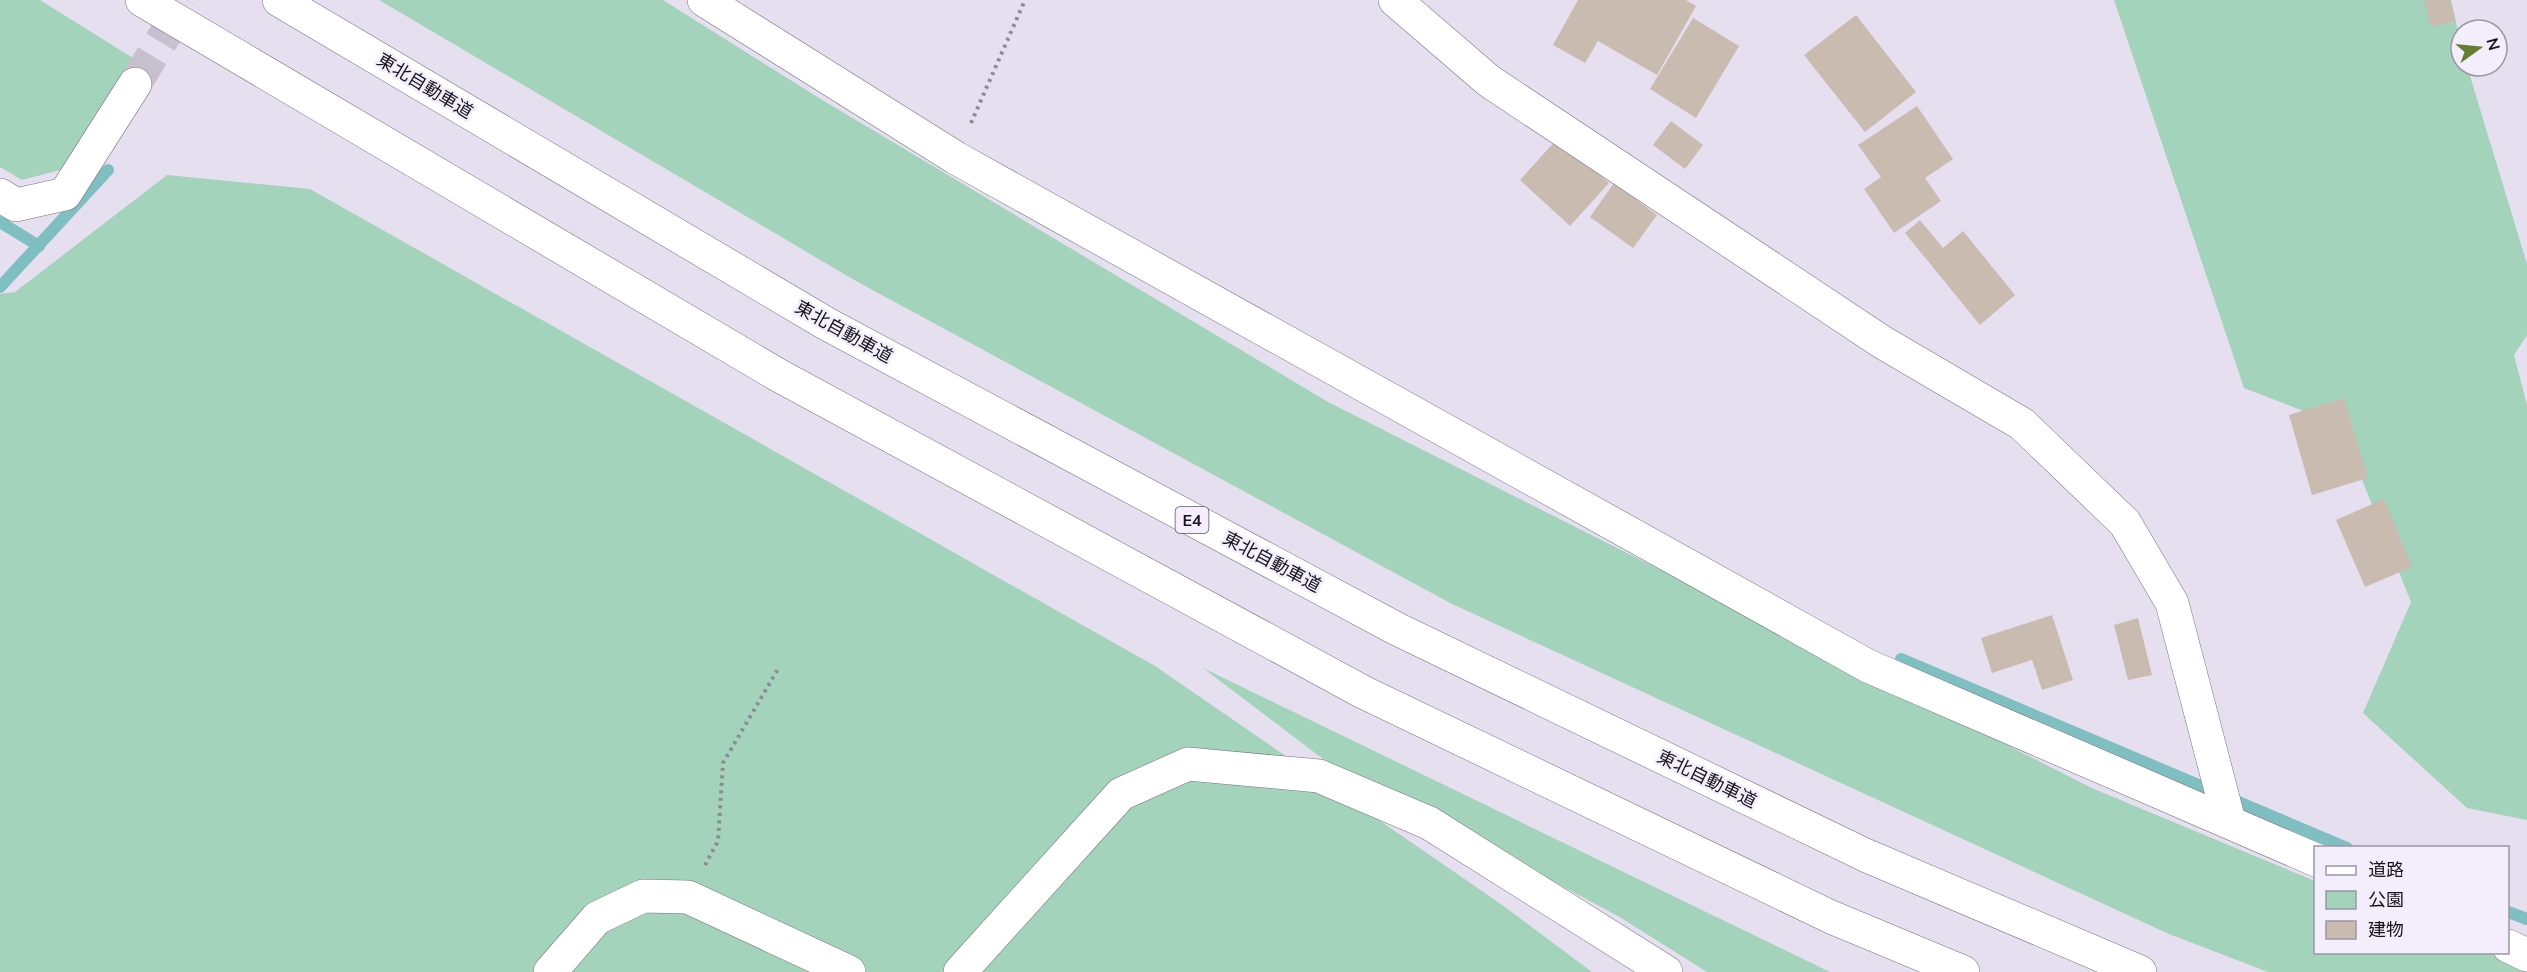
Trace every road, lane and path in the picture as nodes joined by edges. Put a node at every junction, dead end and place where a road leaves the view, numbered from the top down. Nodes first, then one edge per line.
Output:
1 (142, 0) edge
2 (279, 0) edge
3 (704, 0) edge
4 (1025, 0) edge
5 (1395, 0) edge
6 (135, 84) tunnel mouth
7 (956, 158) junction
8 (0, 195) edge
9 (778, 669) dead end
10 (2229, 821) junction
11 (2314, 859) edge
12 (688, 897) junction
13 (2509, 946) edge
14 (2527, 955) edge
15 (550, 972) edge
16 (849, 972) edge
17 (960, 972) edge
18 (1666, 972) edge
19 (1963, 972) edge
20 (2140, 972) edge

1 - 19 main road
2 - 20 main road, 東北自動車道 / E4
3 - 7 main road
4 - 7 path
5 - 10 main road
6 - 8 main road
7 - 10 main road
9 - 12 path
10 - 11 main road
12 - 15 main road
12 - 16 main road
13 - 14 main road
17 - 18 main road

